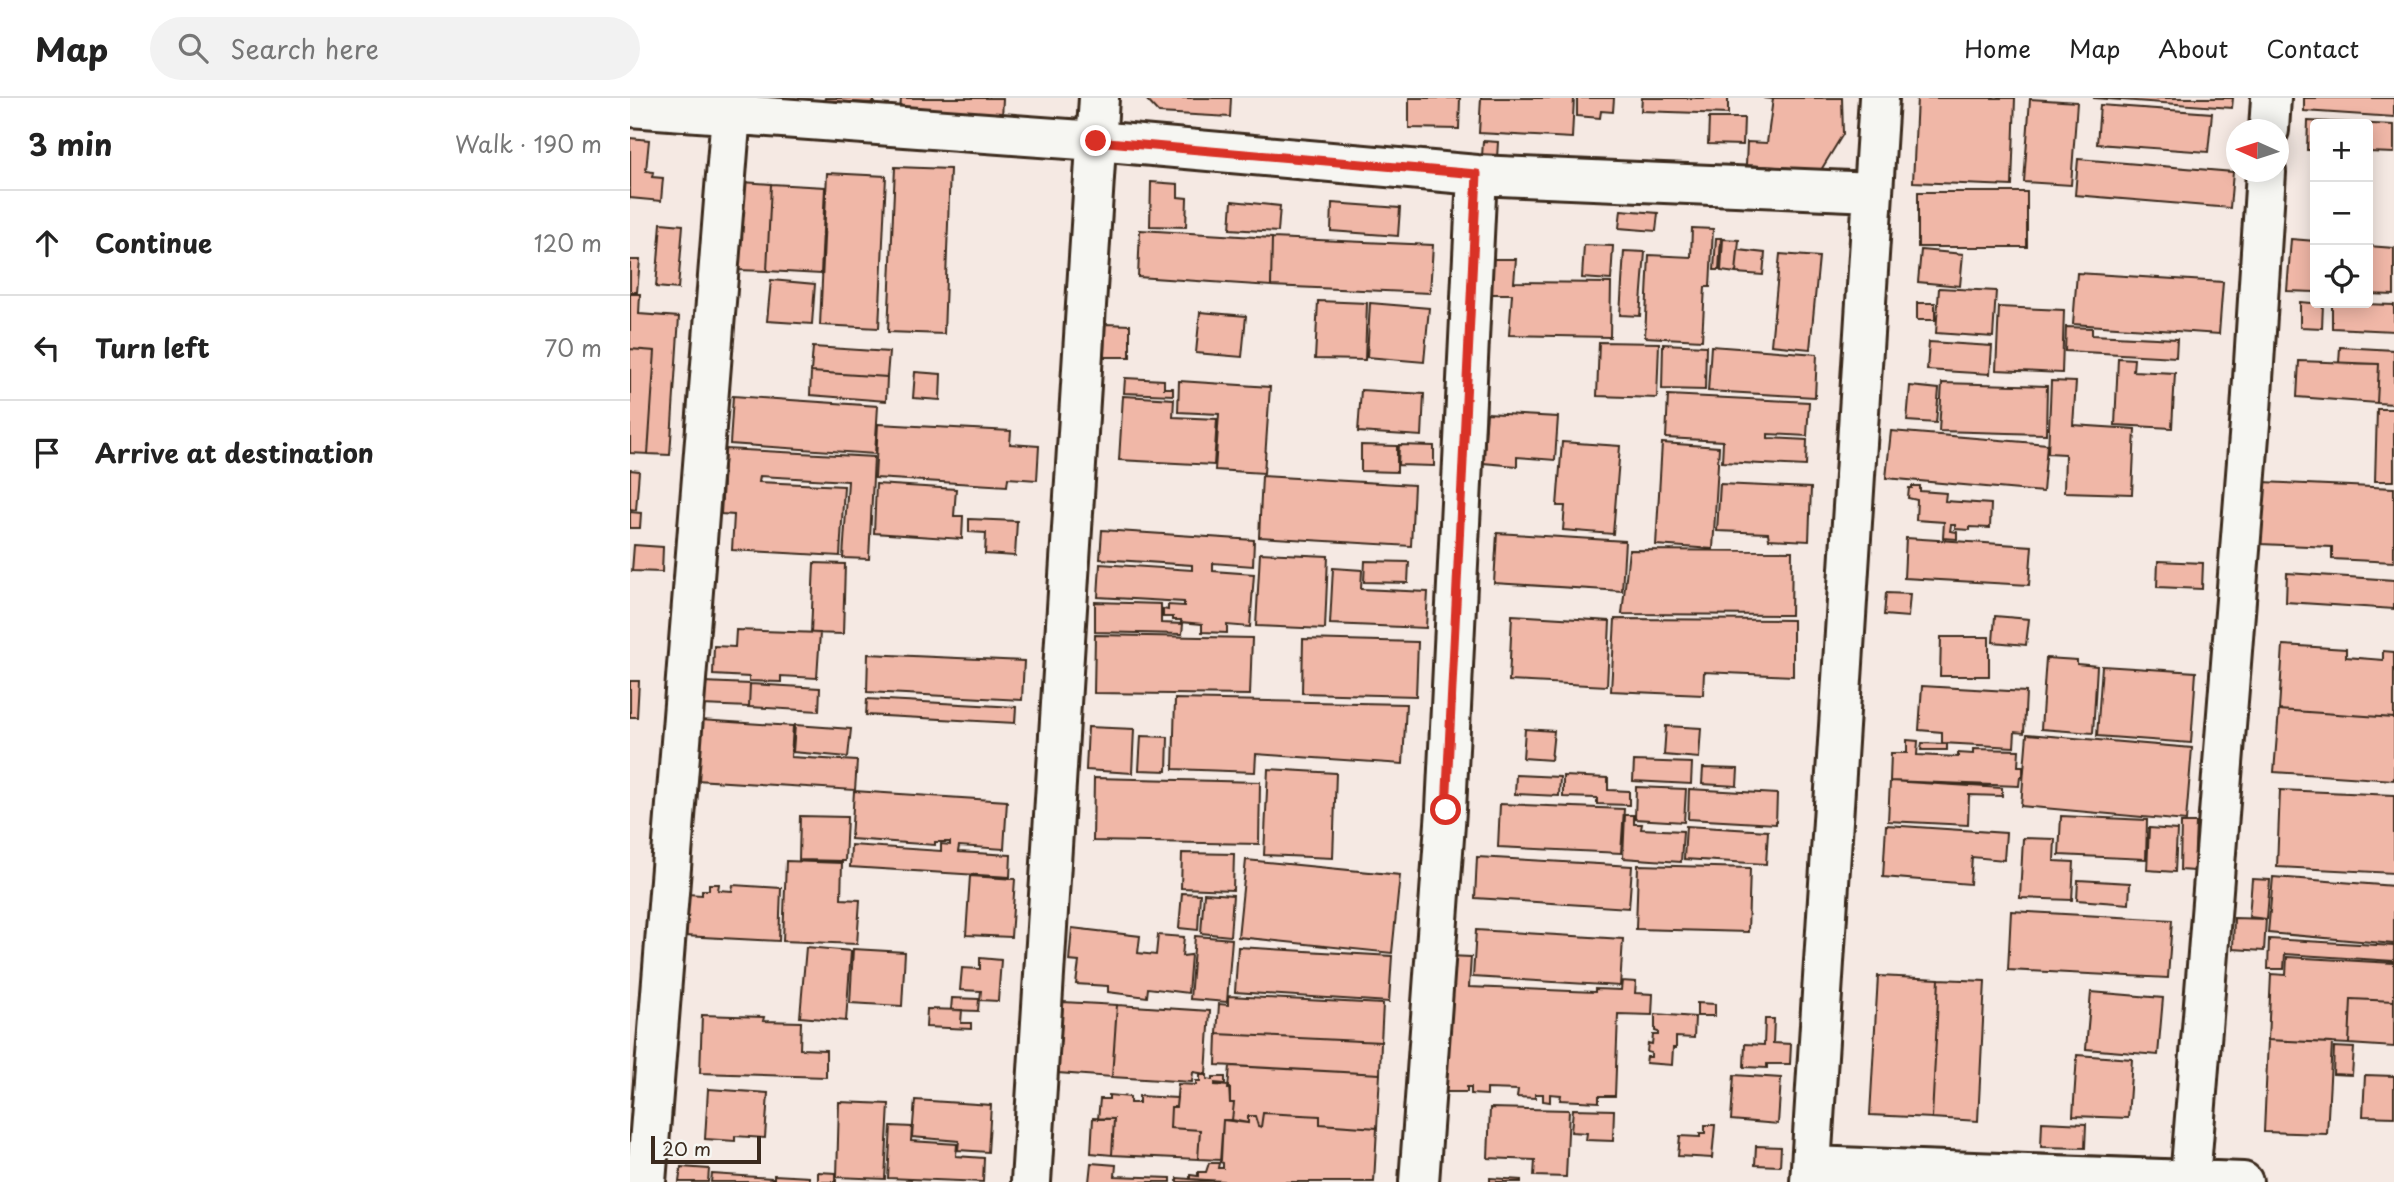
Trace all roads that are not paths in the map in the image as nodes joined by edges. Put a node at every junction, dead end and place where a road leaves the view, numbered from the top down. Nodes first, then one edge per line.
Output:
1 (1099, 98) edge
2 (1879, 98) edge
3 (2271, 98) edge
4 (630, 107) edge
5 (731, 114) junction
6 (2270, 119) edge
7 (1096, 141) junction
8 (1477, 174) junction
9 (2265, 182) edge
10 (1873, 192) junction
11 (1811, 1174) edge
12 (2190, 1180) junction
13 (646, 1182) edge
14 (1031, 1182) edge
15 (1419, 1182) edge
16 (2243, 1182) edge

1 - 7 street
2 - 10 street
3 - 6 street
4 - 5 street
5 - 7 street
5 - 13 street
7 - 8 street
7 - 14 street
8 - 10 street
8 - 15 street
9 - 12 street
10 - 11 street
11 - 12 street
12 - 16 street

